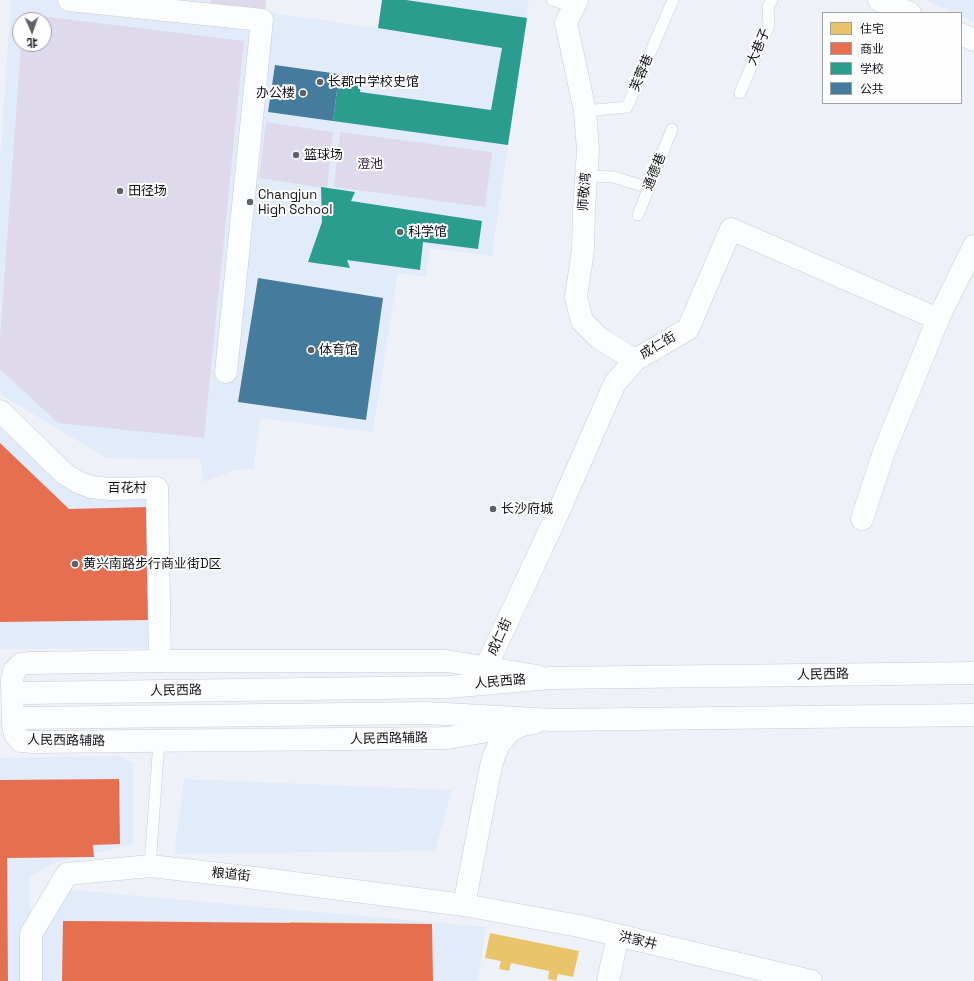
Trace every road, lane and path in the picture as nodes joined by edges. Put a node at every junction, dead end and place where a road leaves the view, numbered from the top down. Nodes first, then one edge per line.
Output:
1 (69, 0) edge
2 (552, 0) edge
3 (673, 0) edge
4 (772, 0) edge
5 (879, 0) edge
6 (575, 3) edge
7 (154, 4) edge
8 (908, 12) edge
9 (962, 34) edge
10 (974, 40) edge
11 (740, 93) dead end
12 (584, 111) junction
13 (672, 129) dead end
14 (586, 176) junction
15 (649, 188) junction
16 (638, 215) dead end
17 (974, 246) edge
18 (938, 319) junction
19 (635, 360) junction
20 (226, 372) dead end
21 (0, 411) edge
22 (862, 520) dead end
23 (160, 661) junction
24 (486, 667) junction
25 (974, 673) edge
26 (550, 678) junction
27 (25, 693) dead end
28 (974, 715) edge
29 (26, 718) dead end
30 (552, 720) junction
31 (521, 725) junction
32 (159, 741) junction
33 (150, 866) junction
34 (464, 905) junction
35 (618, 936) junction
36 (31, 981) edge
37 (608, 981) edge
38 (811, 981) edge

1 - 7 street
2 - 6 lane
3 - 12 lane, 芙蓉巷
4 - 11 lane, 大巷子
5 - 8 street
6 - 12 street, 师敬湾
7 - 20 street
9 - 10 street
12 - 14 street, 师敬湾
13 - 15 lane, 通德巷
14 - 15 lane
14 - 19 street, 师敬湾
15 - 16 lane, 通德巷
17 - 18 street
18 - 19 street, 成仁街
18 - 22 street
19 - 24 street, 成仁街
21 - 23 street, 百花村
23 - 24 street, 人民西路辅路
23 - 32 street, 人民西路辅路
24 - 26 street, 人民西路辅路
25 - 26 street, 人民西路
26 - 27 street, 人民西路
28 - 30 street, 人民西路
29 - 30 street, 人民西路
30 - 31 street, 人民西路辅路
31 - 32 street, 人民西路辅路
31 - 34 street
32 - 33 lane
33 - 34 street, 粮道街
33 - 36 street, 粮道街
34 - 35 street, 洪家井
35 - 37 street
35 - 38 street, 洪家井

